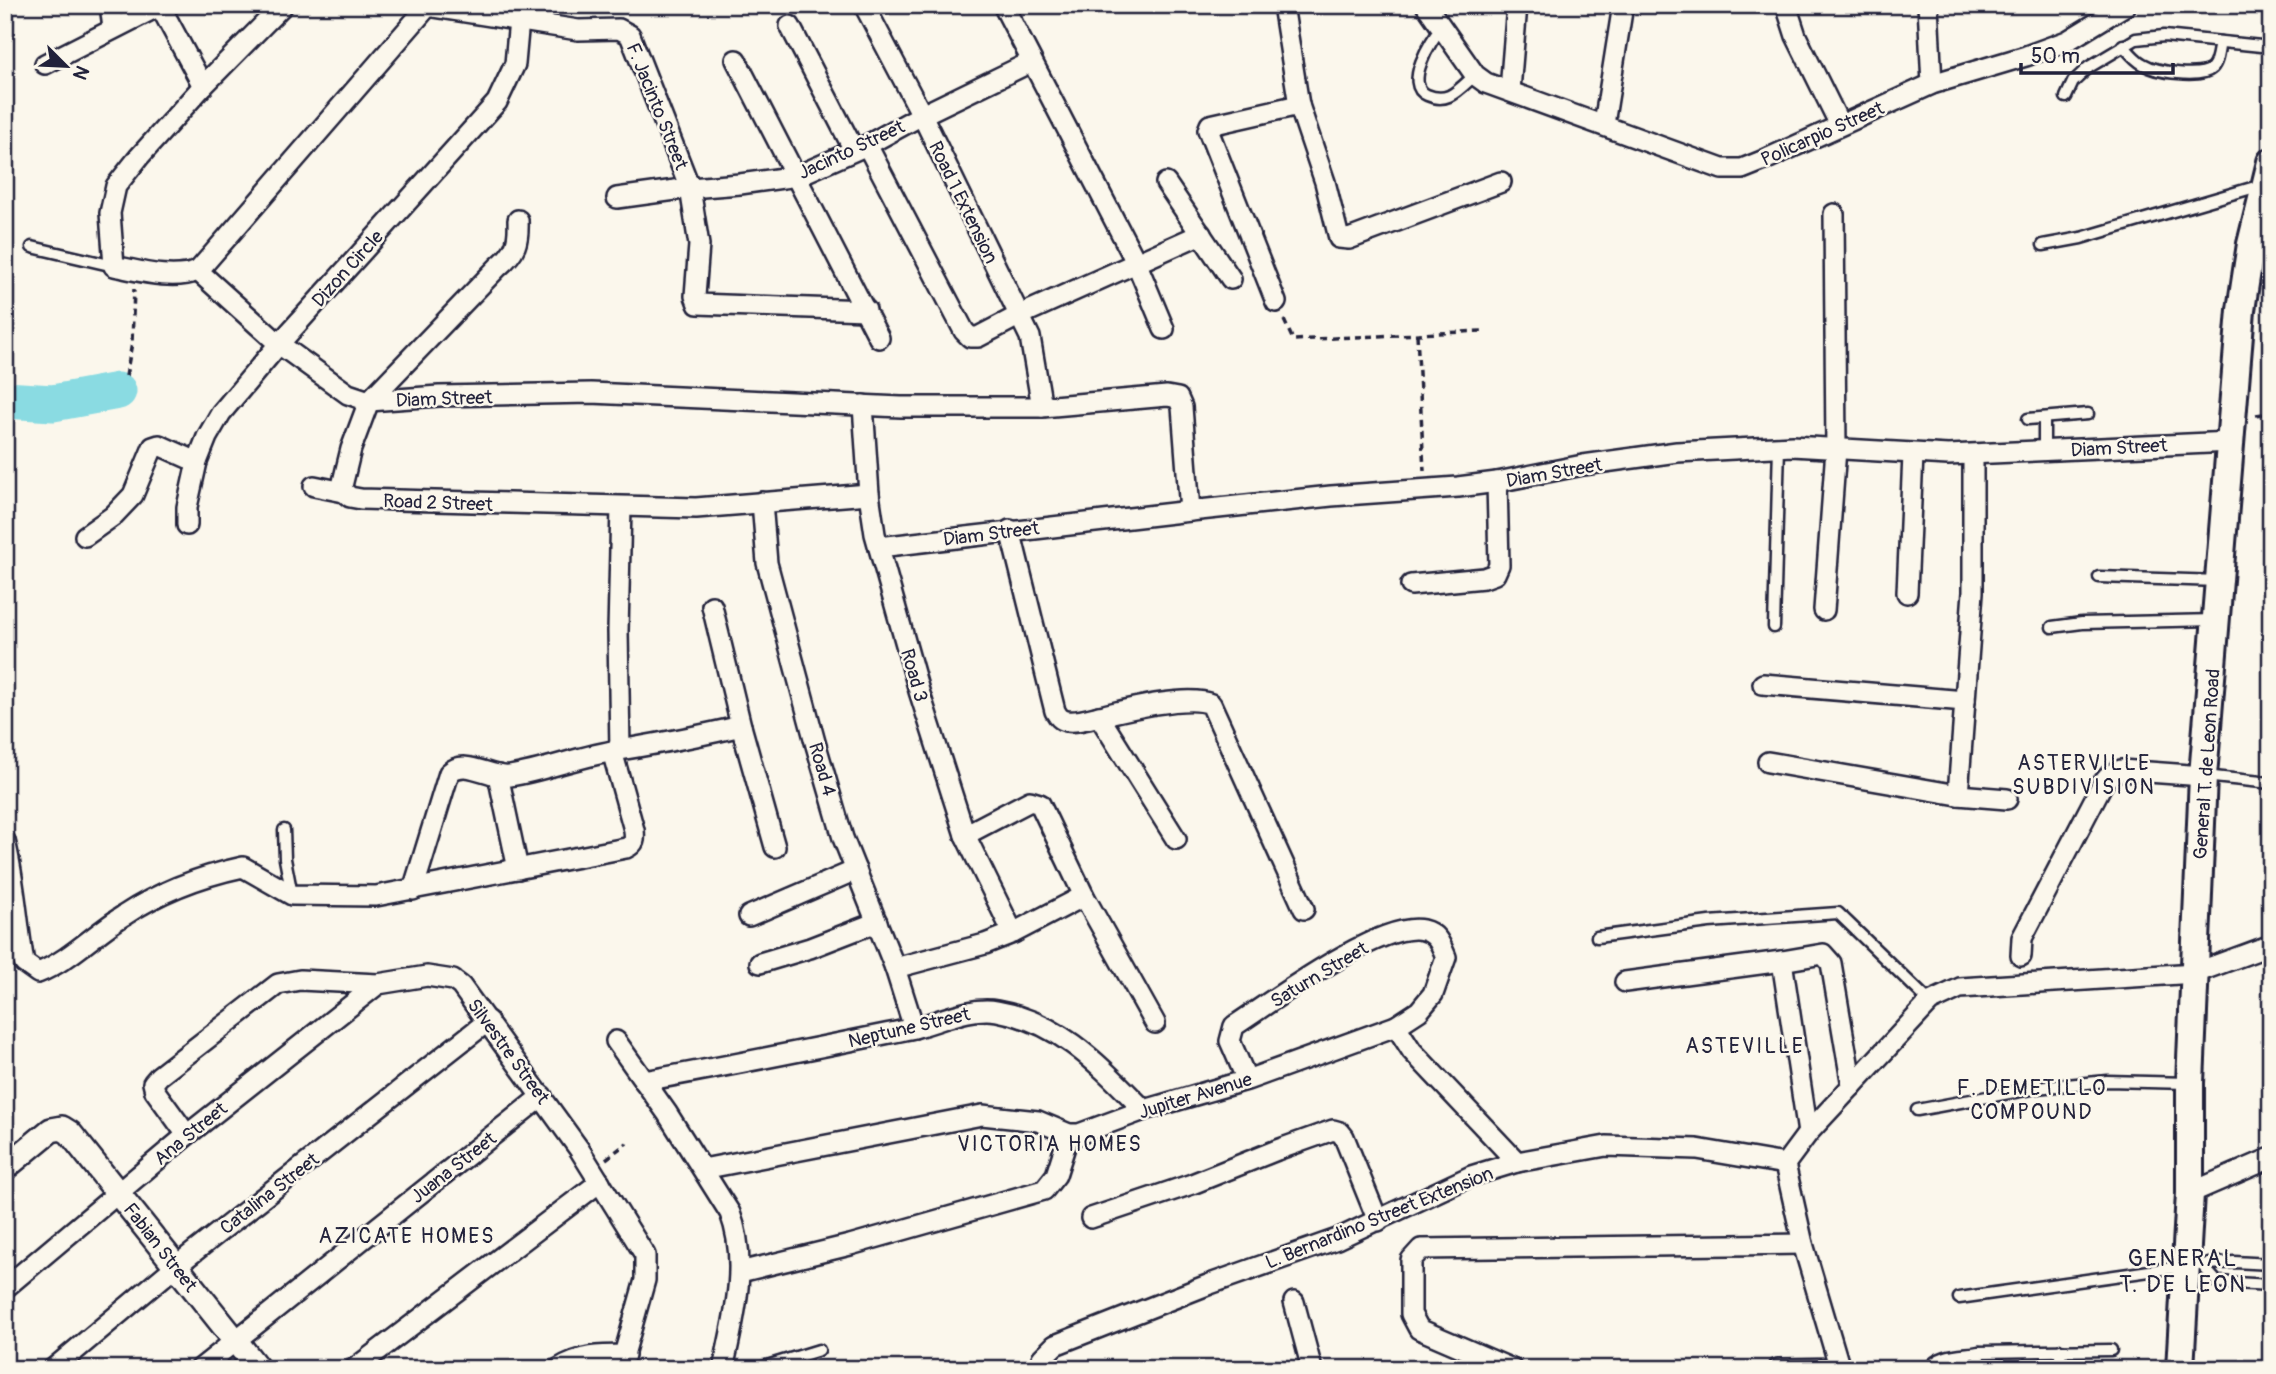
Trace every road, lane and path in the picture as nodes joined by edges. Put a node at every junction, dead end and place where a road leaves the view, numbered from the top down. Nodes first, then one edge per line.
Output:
1 (110, 5) edge
2 (283, 5) edge
3 (864, 5) edge
4 (1003, 5) edge
5 (1283, 5) edge
6 (1426, 5) edge
7 (1517, 5) edge
8 (1623, 5) edge
9 (1786, 5) edge
10 (1928, 5) edge
11 (2126, 5) edge
12 (161, 6) edge
13 (424, 6) edge
14 (518, 13) edge
15 (790, 26) dead end
16 (1441, 28) junction
17 (113, 29) junction
18 (2220, 42) junction
19 (2123, 45) junction
20 (2271, 47) edge
21 (736, 60) dead end
22 (1031, 62) junction
23 (45, 64) dead end
24 (1475, 75) junction
25 (1932, 84) junction
26 (203, 86) junction
27 (1510, 90) junction
28 (2066, 97) dead end
29 (1299, 105) junction
30 (922, 115) junction
31 (1604, 124) junction
32 (1840, 124) junction
33 (861, 148) junction
34 (2268, 173) edge
35 (797, 176) junction
36 (1501, 182) dead end
37 (1166, 183) dead end
38 (690, 188) junction
39 (617, 198) dead end
40 (1834, 214) dead end
41 (518, 220) dead end
42 (1200, 234) junction
43 (2043, 245) dead end
44 (32, 247) dead end
45 (1136, 262) junction
46 (114, 266) junction
47 (135, 270) junction
48 (198, 271) junction
49 (1231, 279) dead end
50 (1276, 302) joint
51 (866, 310) junction
52 (1020, 315) junction
53 (1164, 329) dead end
54 (1482, 331) dead end
55 (1418, 334) junction
56 (879, 338) dead end
57 (279, 344) junction
58 (126, 376) dead end
59 (369, 401) junction
60 (863, 405) junction
61 (1042, 407) junction
62 (2088, 414) dead end
63 (2044, 418) junction
64 (2028, 419) dead end
65 (2231, 442) junction
66 (1779, 446) junction
67 (1836, 449) junction
68 (2044, 451) junction
69 (1913, 455) junction
70 (1973, 455) junction
71 (197, 463) junction
72 (1497, 482) junction
73 (314, 486) dead end
74 (1424, 490) junction
75 (344, 492) junction
76 (869, 494) junction
77 (762, 502) junction
78 (621, 507) junction
79 (1189, 510) junction
80 (187, 525) dead end
81 (1010, 530) junction
82 (85, 536) dead end
83 (879, 547) junction
84 (2099, 577) dead end
85 (2219, 581) junction
86 (1411, 585) dead end
87 (1907, 593) dead end
88 (712, 606) dead end
89 (1824, 610) dead end
90 (2216, 620) junction
91 (1774, 627) dead end
92 (2052, 627) dead end
93 (1763, 684) dead end
94 (1965, 701) junction
95 (1099, 716) junction
96 (741, 726) junction
97 (616, 750) junction
98 (1768, 762) dead end
99 (498, 775) junction
100 (2203, 776) junction
101 (2271, 783) edge
102 (1958, 795) junction
103 (2007, 799) dead end
104 (284, 830) dead end
105 (965, 835) junction
106 (1176, 839) dead end
107 (5, 841) edge
108 (775, 847) dead end
109 (518, 869) junction
110 (856, 870) junction
111 (413, 890) junction
112 (292, 895) junction
113 (1084, 897) junction
114 (1304, 909) dead end
115 (750, 916) dead end
116 (877, 922) junction
117 (1013, 933) junction
118 (1597, 937) dead end
119 (2271, 945) edge
120 (2021, 956) dead end
121 (1782, 961) junction
122 (760, 963) dead end
123 (895, 968) junction
124 (2195, 974) junction
125 (1625, 982) dead end
126 (379, 984) junction
127 (1930, 1002) junction
128 (488, 1021) junction
129 (1155, 1023) dead end
130 (1396, 1026) junction
131 (914, 1028) junction
132 (616, 1041) dead end
133 (1247, 1080) junction
134 (644, 1081) junction
135 (2190, 1083) junction
136 (1852, 1086) junction
137 (542, 1096) junction
138 (1144, 1110) junction
139 (1917, 1110) dead end
140 (1808, 1133) junction
141 (1069, 1134) junction
142 (187, 1135) junction
143 (627, 1143) dead end
144 (2271, 1158) edge
145 (1517, 1162) junction
146 (1785, 1164) junction
147 (5, 1168) edge
148 (703, 1169) junction
149 (596, 1176) junction
150 (117, 1192) junction
151 (2190, 1193) junction
152 (1091, 1218) dead end
153 (1378, 1221) junction
154 (1803, 1244) junction
155 (2271, 1264) edge
156 (176, 1266) junction
157 (2194, 1266) junction
158 (740, 1272) junction
159 (2271, 1285) edge
160 (5, 1288) edge
161 (1959, 1298) dead end
162 (1294, 1302) dead end
163 (234, 1340) junction
164 (819, 1350) dead end
165 (2061, 1350) junction
166 (2111, 1350) dead end
167 (1979, 1352) junction
168 (623, 1362) edge
169 (1840, 1368) edge
170 (53, 1369) edge
171 (200, 1369) edge
172 (258, 1369) edge
173 (354, 1369) edge
174 (558, 1369) edge
175 (723, 1369) edge
176 (757, 1369) edge
177 (1040, 1369) edge
178 (1312, 1369) edge
179 (1512, 1369) edge
180 (1778, 1369) edge
181 (1929, 1369) edge
182 (1979, 1369) edge
183 (2059, 1369) edge
184 (2180, 1369) edge

1 - 17 street
2 - 26 street
3 - 30 street, Road 1 Extension
4 - 22 street
5 - 29 street
6 - 16 street
7 - 27 street
8 - 31 street
9 - 32 street
10 - 25 street
11 - 25 street, Policarpio Street
12 - 17 street
12 - 26 street
13 - 14 street, F. Jacinto Street
13 - 48 street
14 - 38 street, F. Jacinto Street
14 - 57 street, Dizon Circle
15 - 33 street
16 - 24 street
16 - 24 lane
17 - 23 street
18 - 19 lane
18 - 19 lane
18 - 20 lane
19 - 28 lane
21 - 35 street
22 - 30 street, Jacinto Street
22 - 45 street
24 - 27 street, Policarpio Street
25 - 32 street, Policarpio Street
26 - 46 street
27 - 31 street, Policarpio Street
29 - 36 street
29 - 50 street
30 - 33 street, Jacinto Street
30 - 52 street, Road 1 Extension
31 - 32 street, Policarpio Street
33 - 35 street, Jacinto Street
33 - 52 street
34 - 43 lane
34 - 65 main road, General T. de Leon Road
35 - 38 street, Jacinto Street
35 - 51 street
37 - 42 street
38 - 39 street, Jacinto Street
38 - 51 street, F. Jacinto Street
40 - 67 street
41 - 59 street
42 - 45 street
42 - 49 street
44 - 46 lane
45 - 52 street
45 - 53 street
46 - 47 street
47 - 48 street
47 - 58 path
48 - 57 street, Diam Street
50 - 55 path
51 - 56 street
52 - 61 street, Road 1 Extension
54 - 55 path
55 - 74 path
57 - 59 street, Diam Street
57 - 71 street, Dizon Circle
59 - 60 street, Diam Street
59 - 75 street
60 - 61 street, Diam Street
60 - 76 street, Road 3
61 - 79 street, Diam Street
62 - 63 lane
63 - 64 lane
63 - 68 lane
65 - 68 street, Diam Street
65 - 85 main road, General T. de Leon Road
66 - 67 street, Diam Street
66 - 72 street, Diam Street
66 - 91 lane
67 - 69 street, Diam Street
67 - 89 street
68 - 70 street, Diam Street
69 - 70 street, Diam Street
69 - 87 street
70 - 94 street
71 - 80 street, Dizon Circle
71 - 82 street
72 - 74 street, Diam Street
72 - 86 street
73 - 75 street, Road 2 Street
74 - 79 street, Diam Street
75 - 78 street, Road 2 Street
76 - 77 street, Road 2 Street
76 - 83 street, Road 3
77 - 78 street, Road 2 Street
77 - 110 street, Road 4
78 - 97 street
79 - 81 street, Diam Street
81 - 83 street, Diam Street
81 - 95 street
83 - 105 street, Road 3
84 - 85 lane
85 - 90 main road, General T. de Leon Road
88 - 96 street
90 - 92 lane
90 - 100 main road, General T. de Leon Road
93 - 94 street
94 - 102 street
95 - 106 street
95 - 114 street
96 - 97 street
96 - 108 street
97 - 99 street
97 - 109 street
98 - 102 street
99 - 109 street
99 - 111 street
100 - 101 lane
100 - 120 street
100 - 124 main road, General T. de Leon Road
102 - 103 street
104 - 112 lane
105 - 113 street
105 - 117 street, Road 3
107 - 112 street
109 - 111 street
110 - 115 street
110 - 116 street, Road 4
111 - 112 street
113 - 117 street
113 - 129 street
116 - 122 street
116 - 123 street, Road 4
117 - 123 street
118 - 127 lane
119 - 124 street
121 - 125 street
121 - 136 street
121 - 140 street
123 - 131 street, Road 4
124 - 127 street
124 - 135 main road, General T. de Leon Road
126 - 128 street, Silvestre Street
126 - 142 street, Ana Street
126 - 142 street, Silvestre Street
127 - 136 street
128 - 137 street, Silvestre Street
128 - 156 street, Catalina Street
130 - 133 street, Jupiter Avenue
130 - 133 street, Saturn Street
130 - 145 street
131 - 134 street, Neptune Street
131 - 138 street, Neptune Street
132 - 134 street
133 - 138 street, Jupiter Avenue
134 - 148 street
135 - 139 lane
135 - 151 main road, General T. de Leon Road
136 - 140 street
137 - 149 street, Silvestre Street
137 - 163 street, Juana Street
138 - 141 street, Jupiter Avenue
140 - 146 street
141 - 148 street
141 - 158 street
142 - 150 street, Ana Street
143 - 149 path
144 - 151 street
145 - 146 street, L. Bernardino Street Extension
145 - 153 street, L. Bernardino Street Extension
146 - 154 street
147 - 150 street, Fabian Street
148 - 158 street
149 - 168 street, Silvestre Street
149 - 173 street
150 - 156 street, Fabian Street
150 - 160 street, Ana Street
151 - 157 main road, General T. de Leon Road
152 - 153 street
153 - 177 street, L. Bernardino Street Extension
154 - 169 street
154 - 179 street
155 - 157 lane
156 - 163 street, Fabian Street
156 - 170 street, Catalina Street
157 - 159 lane
157 - 161 lane
157 - 184 main road, General T. de Leon Road
158 - 175 street
162 - 178 street
163 - 171 street, Juana Street
163 - 172 street, Fabian Street
164 - 176 lane
165 - 166 lane
165 - 167 lane
165 - 183 lane
167 - 181 lane
167 - 182 lane
168 - 174 street
169 - 180 street

